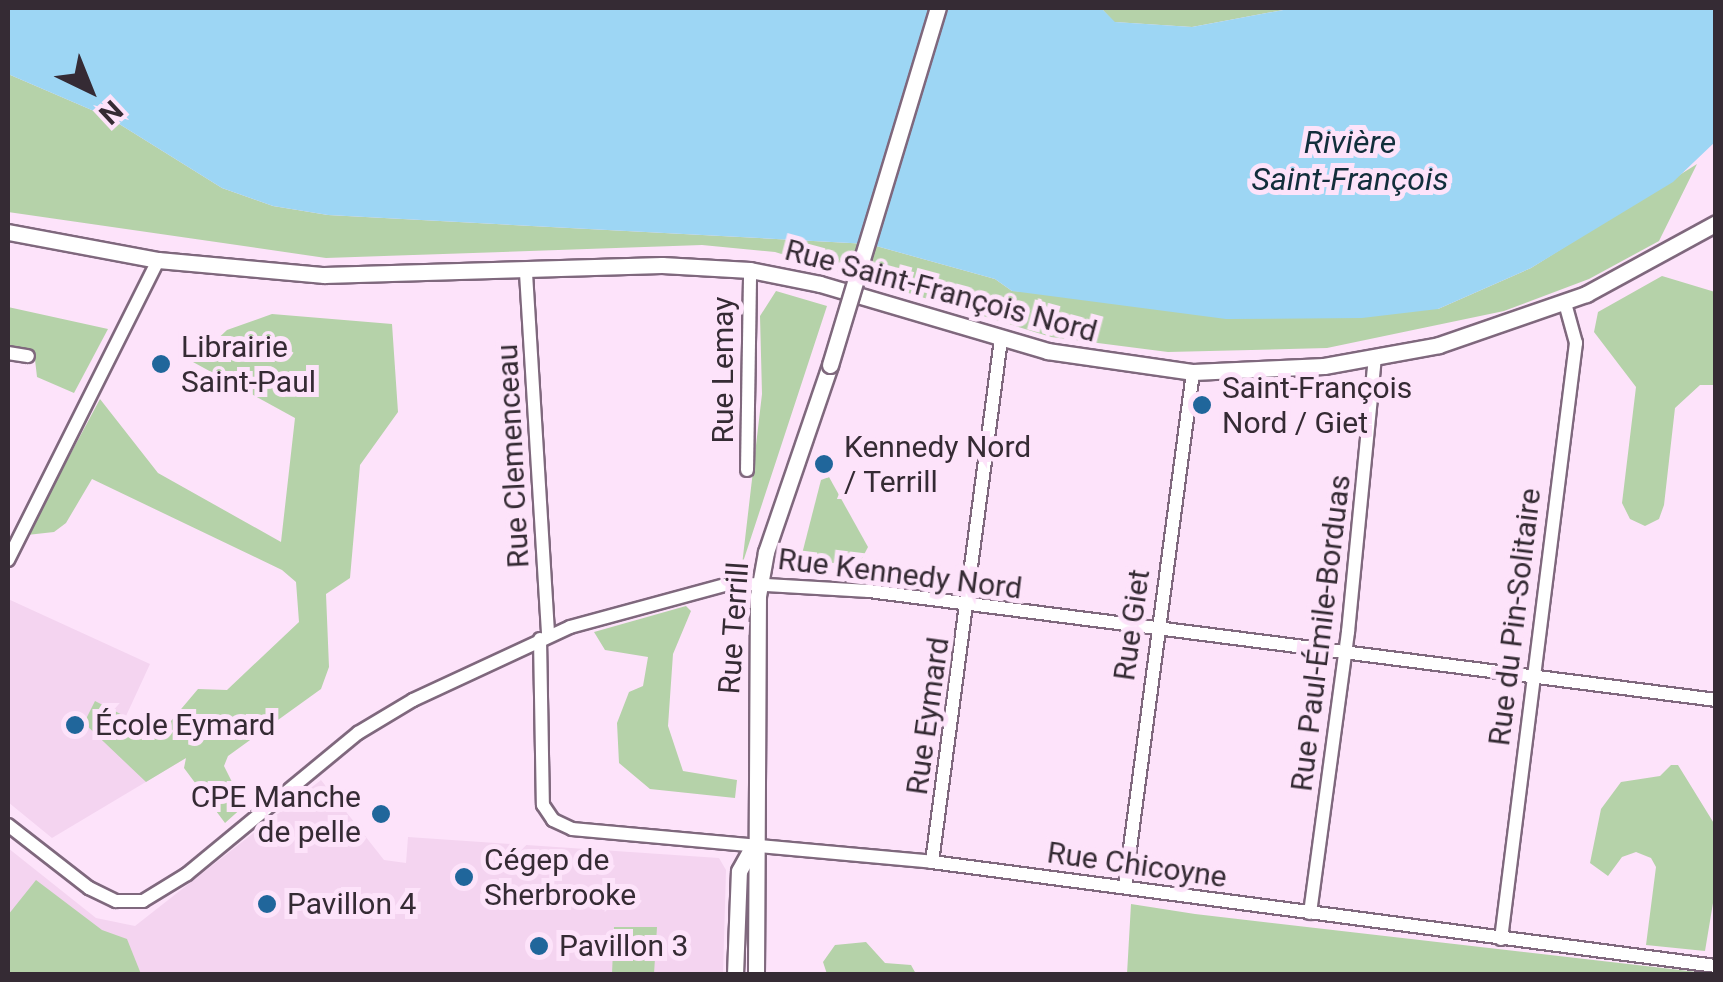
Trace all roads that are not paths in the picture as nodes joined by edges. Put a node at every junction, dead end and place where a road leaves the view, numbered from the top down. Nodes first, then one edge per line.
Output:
1 (938, 8) edge
2 (1715, 224) edge
3 (8, 232) edge
4 (158, 260) junction
5 (750, 270) junction
6 (526, 273) junction
7 (1565, 303) junction
8 (1001, 339) junction
9 (8, 353) edge
10 (28, 356) dead end
11 (1375, 359) junction
12 (1192, 372) junction
13 (747, 470) dead end
14 (8, 560) edge
15 (760, 583) junction
16 (969, 607) junction
17 (1156, 630) junction
18 (544, 637) junction
19 (1345, 656) junction
20 (1532, 678) junction
21 (1716, 700) edge
22 (553, 820) joint
23 (8, 825) edge
24 (753, 846) junction
25 (932, 862) junction
26 (1125, 886) junction
27 (1310, 913) junction
28 (1501, 938) junction
29 (1716, 966) edge
30 (735, 974) edge
31 (756, 974) edge

1 - 15 street, Rue Terrill, bridge
2 - 7 street, Rue Saint-François Nord
3 - 4 street, Rue Saint-François Nord
4 - 6 street, Rue Saint-François Nord
4 - 14 street
5 - 6 street, Rue Saint-François Nord
5 - 8 street, Rue Saint-François Nord
5 - 13 street, Rue Lemay
6 - 18 street, Rue Clemenceau
7 - 11 street, Rue Saint-François Nord
7 - 20 street, Rue du Pin-Solitaire
8 - 12 street, Rue Saint-François Nord
8 - 16 street, Rue Eymard
9 - 10 street
11 - 12 street, Rue Saint-François Nord
11 - 19 street, Rue Paul-Émile-Borduas
12 - 17 street, Rue Giet
15 - 16 street, Rue Kennedy Nord
15 - 18 street, Rue Kennedy Nord
15 - 24 street, Rue Terrill
16 - 17 street, Rue Kennedy Nord
16 - 25 street, Rue Eymard
17 - 19 street, Rue Kennedy Nord
17 - 26 street, Rue Giet
18 - 22 street, Rue Clemenceau
18 - 23 street, Rue Kennedy Nord
19 - 20 street, Rue Kennedy Nord
19 - 27 street, Rue Paul-Émile-Borduas
20 - 21 street, Rue Kennedy Nord
20 - 28 street, Rue du Pin-Solitaire
22 - 24 street, Rue Chicoyne
24 - 25 street, Rue Chicoyne
24 - 30 street, Rue Terrill
24 - 31 street, Rue Terrill
25 - 26 street, Rue Chicoyne
26 - 27 street, Rue Chicoyne
27 - 28 street, Rue Chicoyne
28 - 29 street, Rue Chicoyne

